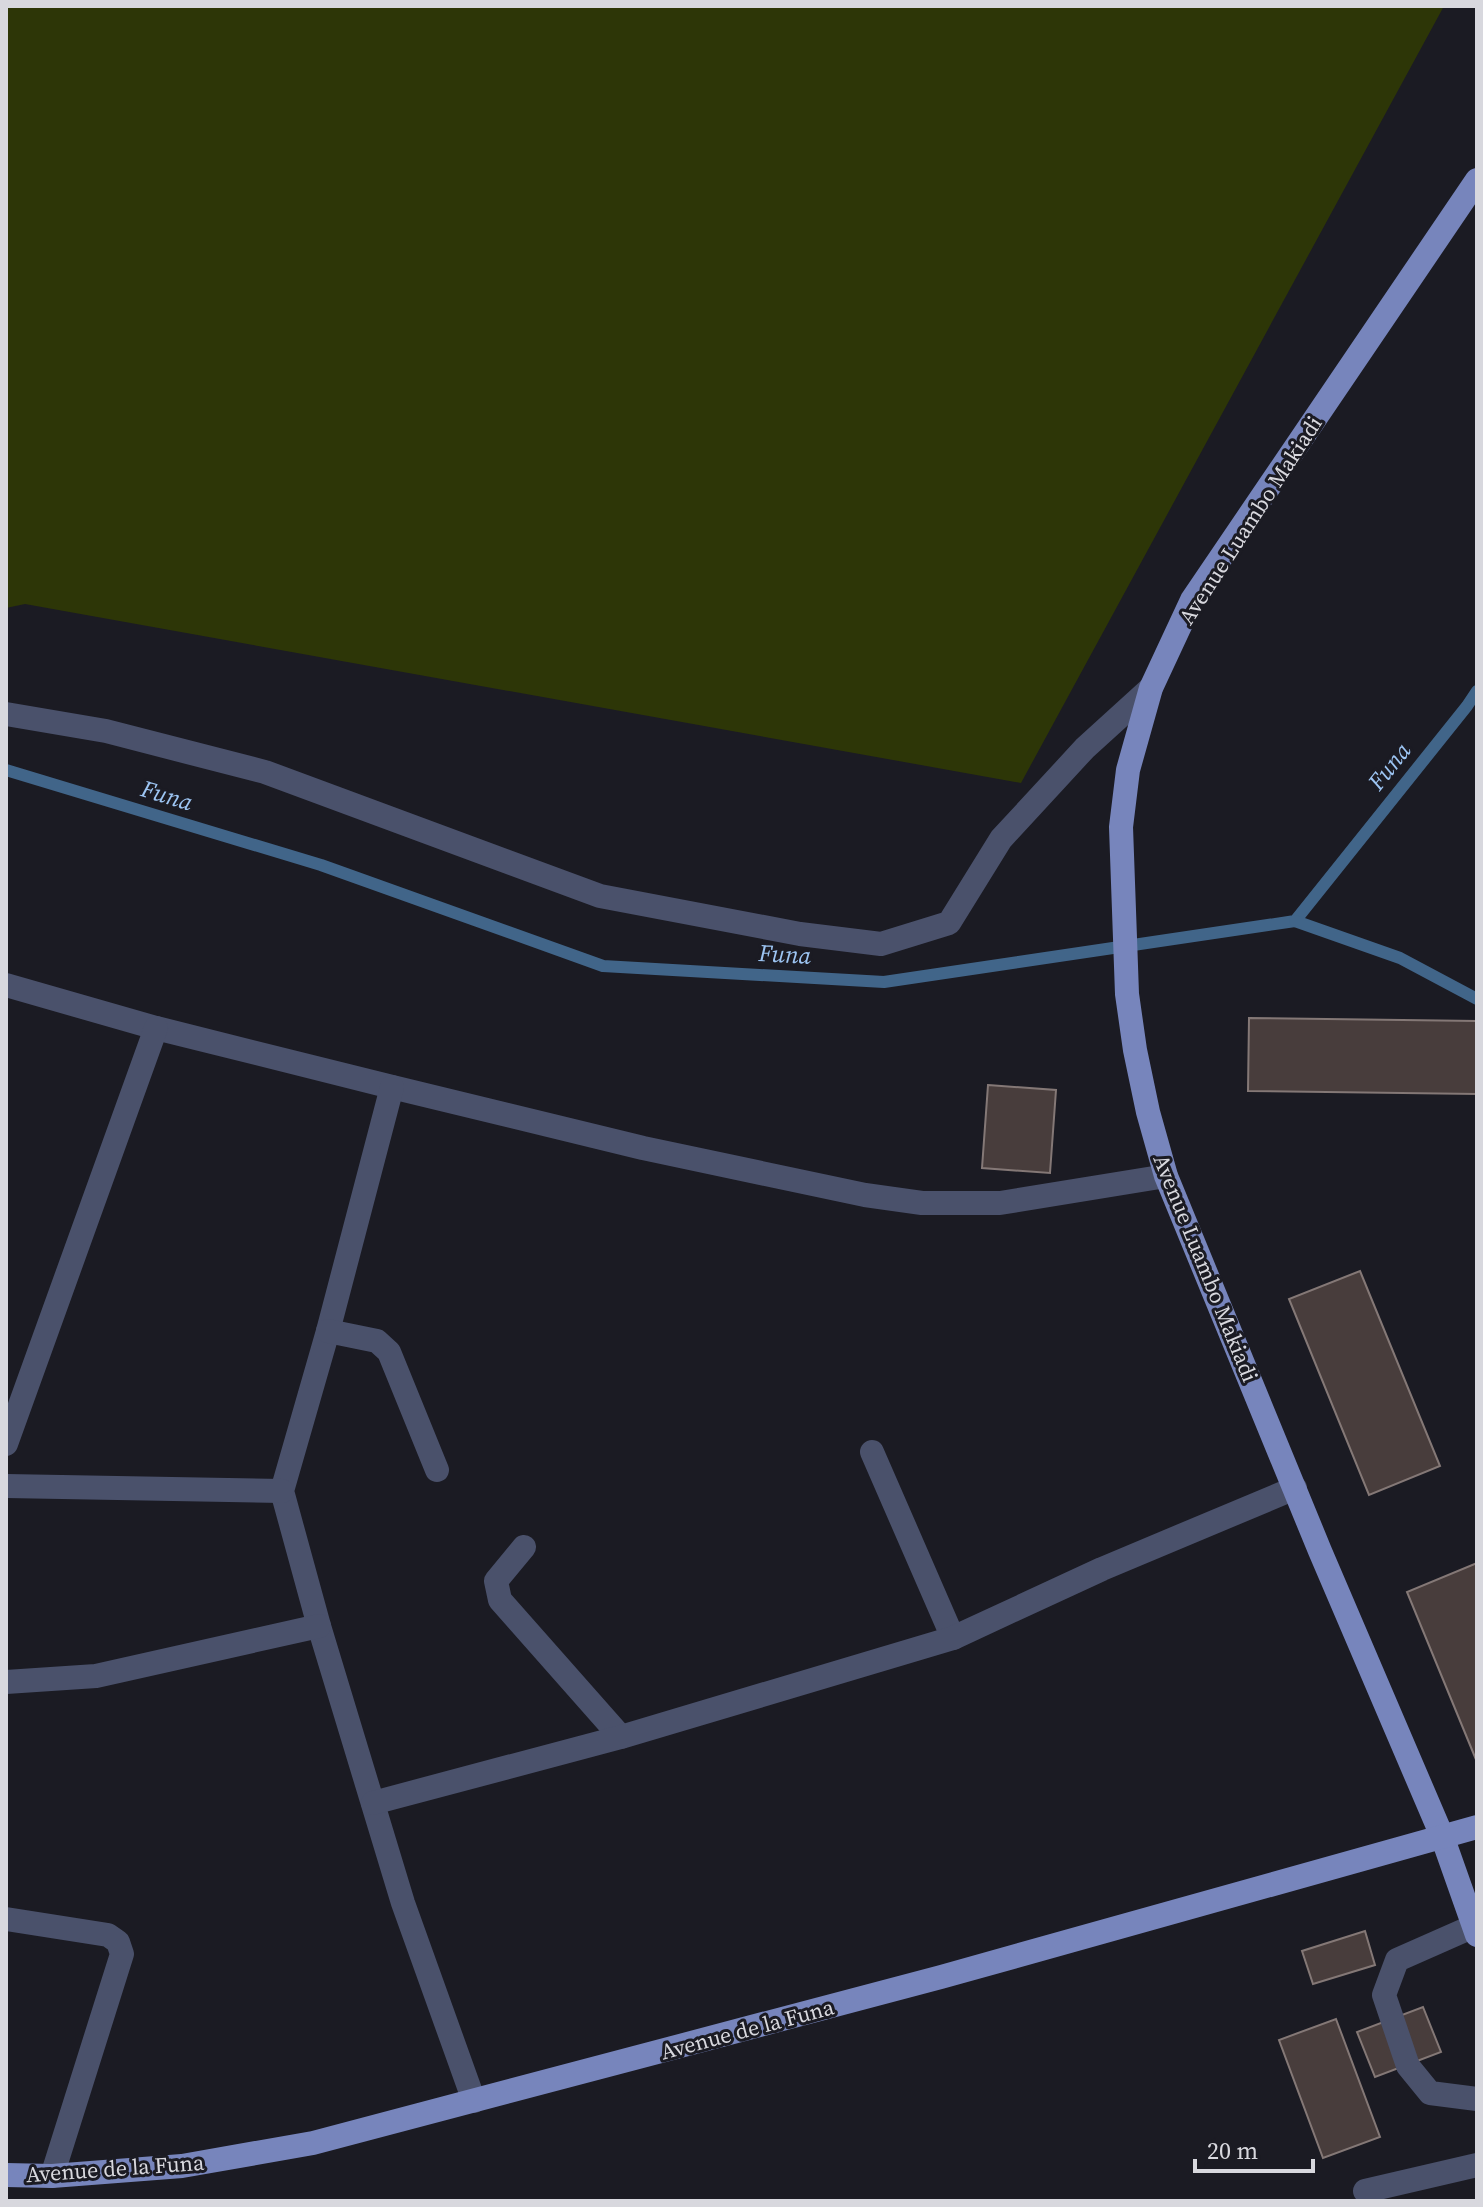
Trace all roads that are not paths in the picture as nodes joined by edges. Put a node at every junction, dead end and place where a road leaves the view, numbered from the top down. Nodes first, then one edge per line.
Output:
1 (1477, 180) edge
2 (1151, 688) junction
3 (6, 714) edge
4 (6, 985) edge
5 (156, 1028) junction
6 (392, 1087) junction
7 (1166, 1176) junction
8 (328, 1331) junction
9 (6, 1444) edge
10 (872, 1452) dead end
11 (437, 1470) dead end
12 (6, 1486) edge
13 (1295, 1488) junction
14 (282, 1491) junction
15 (524, 1547) dead end
16 (319, 1626) junction
17 (953, 1638) junction
18 (6, 1682) edge
19 (621, 1737) junction
20 (373, 1803) junction
21 (1477, 1827) edge
22 (1442, 1836) junction
23 (6, 1919) edge
24 (1475, 1931) edge
25 (1477, 2099) edge
26 (474, 2101) junction
27 (1477, 2165) edge
28 (6, 2175) edge
29 (52, 2176) junction
30 (1365, 2191) dead end

1 - 2 main road, Avenue Luambo Makiadi
2 - 3 street
2 - 7 main road, Avenue Luambo Makiadi
4 - 5 street
5 - 6 street
5 - 9 street
6 - 7 street
6 - 8 street
7 - 13 main road, Avenue Luambo Makiadi
8 - 11 street
8 - 14 street
10 - 17 street
12 - 14 street
13 - 17 street
13 - 22 main road, Avenue Luambo Makiadi
14 - 16 street
15 - 19 street
16 - 18 street
16 - 20 street
17 - 19 street
19 - 20 street
20 - 26 street
21 - 22 main road, Avenue de la Funa
22 - 24 main road, Avenue Luambo Makiadi
22 - 26 main road, Avenue de la Funa
23 - 29 street
24 - 25 street
26 - 29 main road, Avenue de la Funa
27 - 30 street
28 - 29 main road, Avenue de la Funa

